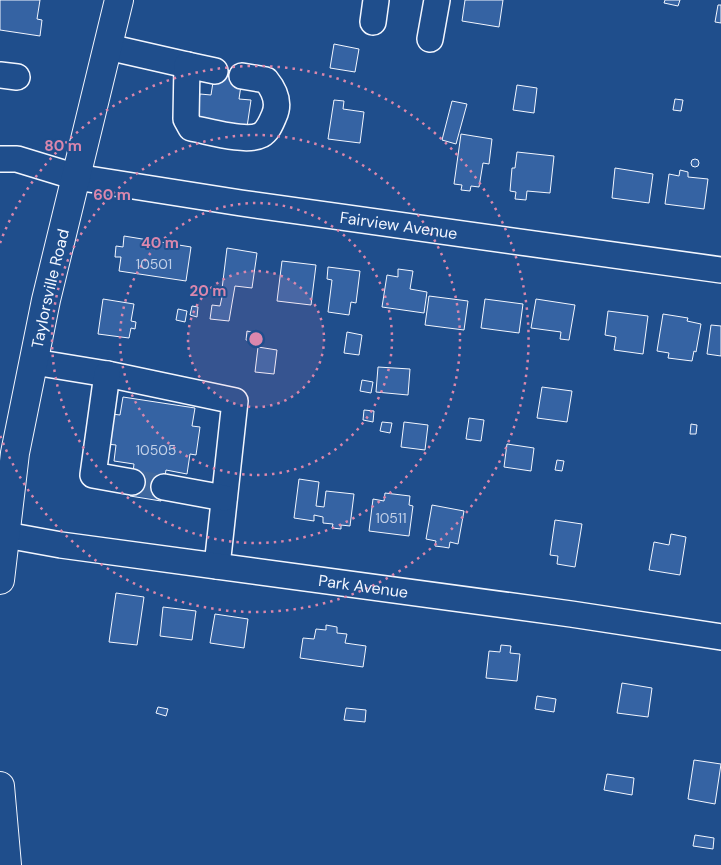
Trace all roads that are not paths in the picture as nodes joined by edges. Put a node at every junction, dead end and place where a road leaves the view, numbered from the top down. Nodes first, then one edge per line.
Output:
1 (119, 0) edge
2 (437, 0) edge
3 (430, 39) dead end
4 (108, 47) junction
5 (188, 65) junction
6 (215, 70) dead end
7 (242, 76) dead end
8 (0, 159) edge
9 (76, 177) junction
10 (721, 270) edge
11 (34, 362) junction
12 (107, 374) junction
13 (132, 482) tunnel mouth
14 (164, 487) tunnel mouth
15 (224, 498) junction
16 (6, 535) junction
17 (217, 566) junction
18 (0, 580) edge
19 (721, 637) edge
20 (0, 786) edge
21 (7, 865) edge

1 - 4 main road, Taylorsville Road
2 - 3 street
4 - 5 street
4 - 9 main road, Taylorsville Road
5 - 6 street
5 - 7 street
8 - 9 street, Fairview Avenue
9 - 10 street, Fairview Avenue
9 - 11 main road, Taylorsville Road
11 - 12 street
11 - 16 main road, Taylorsville Road
12 - 13 street
12 - 15 street
14 - 15 street
15 - 17 street
16 - 17 street, Park Avenue
16 - 18 main road, Taylorsville Road
17 - 19 street, Park Avenue
20 - 21 main road

